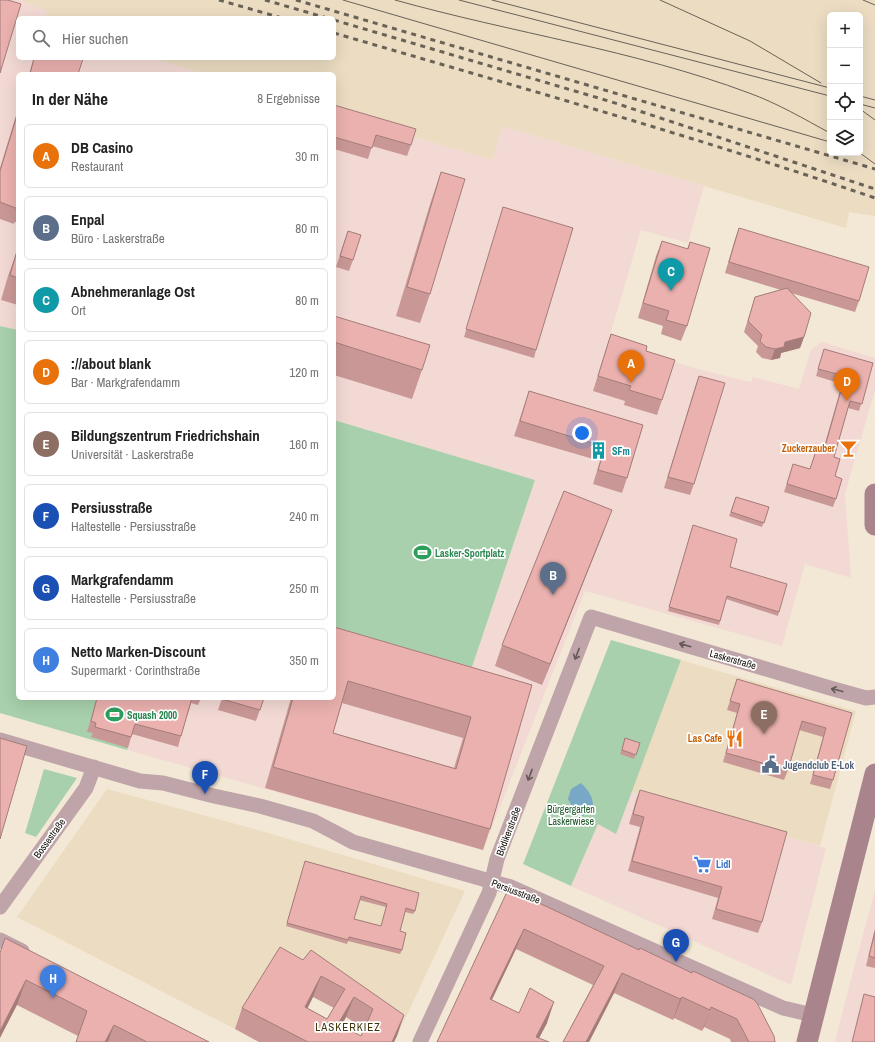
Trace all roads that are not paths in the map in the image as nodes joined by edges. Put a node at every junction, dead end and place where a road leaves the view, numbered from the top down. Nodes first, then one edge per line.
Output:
1 (875, 494) edge
2 (875, 525) edge
3 (591, 617) joint
4 (875, 697) edge
5 (0, 740) edge
6 (94, 767) junction
7 (875, 774) edge
8 (491, 881) junction
9 (0, 907) edge
10 (0, 940) edge
11 (37, 959) edge
12 (813, 1015) junction
13 (420, 1042) edge
14 (807, 1042) edge

1 - 2 main road
4 -> 3 street, Laskerstraße
3 -> 8 street, Bödikerstraße
5 - 6 street, Persiusstraße
6 - 8 street, Persiusstraße
6 - 9 street, Bossestraße
7 - 12 main road
8 - 12 street, Persiusstraße
8 - 13 street, Bödikerstraße
10 - 11 street
12 - 14 main road

